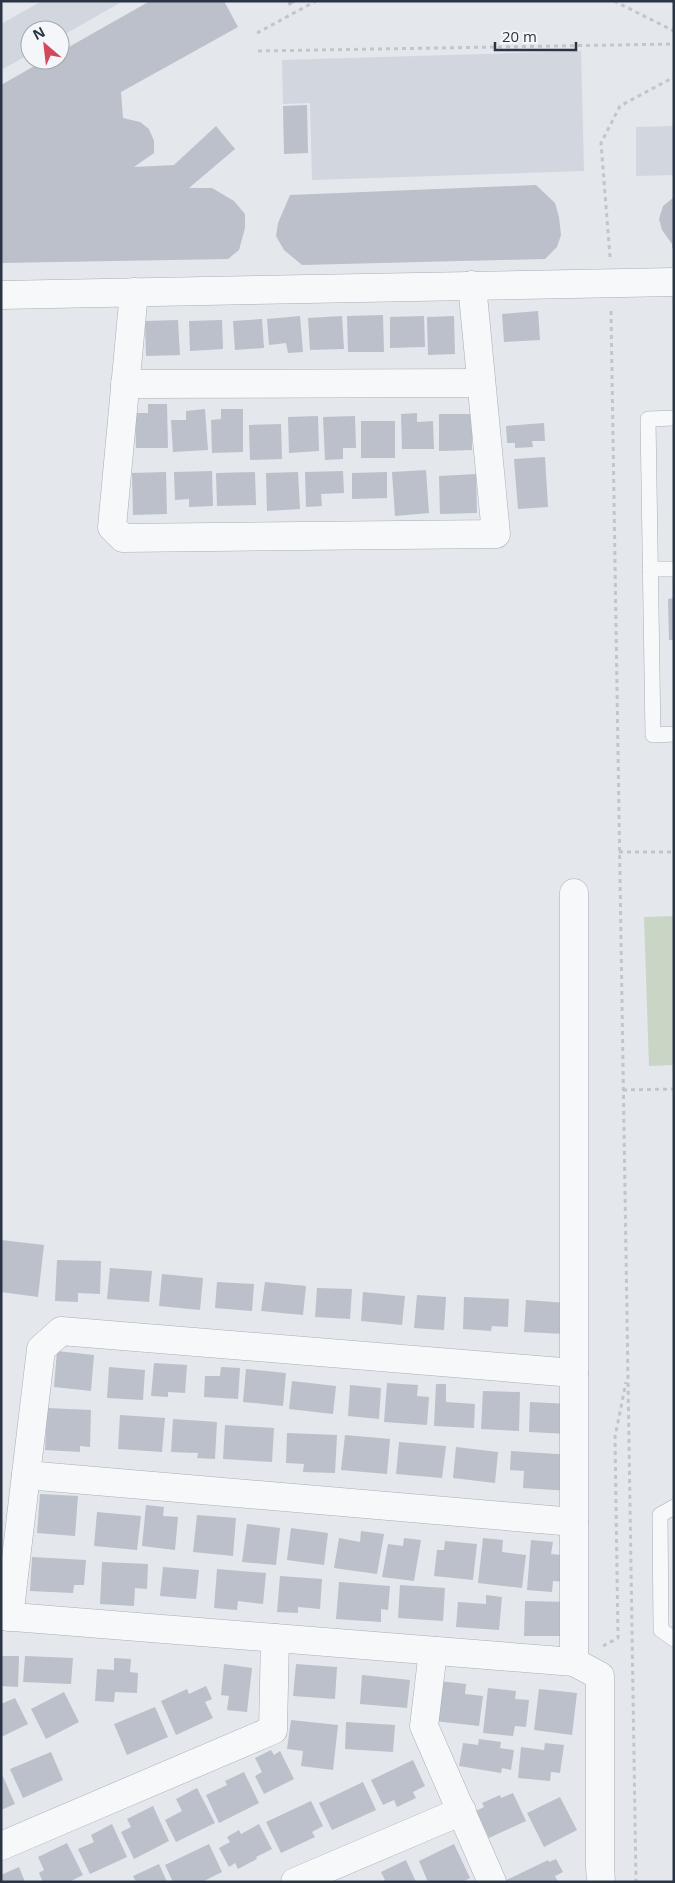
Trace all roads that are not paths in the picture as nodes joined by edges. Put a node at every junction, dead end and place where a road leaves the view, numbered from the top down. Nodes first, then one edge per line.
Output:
1 (674, 282) edge
2 (472, 285) junction
3 (134, 292) junction
4 (1, 295) edge
5 (482, 383) junction
6 (125, 384) junction
7 (674, 418) edge
8 (650, 569) junction
9 (674, 569) edge
10 (674, 734) edge
11 (574, 893) dead end
12 (574, 1373) junction
13 (26, 1475) junction
14 (674, 1507) edge
15 (574, 1522) junction
16 (5, 1616) edge
17 (275, 1638) junction
18 (674, 1639) edge
19 (433, 1651) junction
20 (574, 1662) junction
21 (462, 1811) junction
22 (1, 1846) edge
23 (295, 1882) edge
24 (492, 1882) edge
25 (601, 1882) edge

1 - 2 street
2 - 3 street
2 - 5 street
3 - 4 street
3 - 6 street
5 - 6 street
5 - 6 street
7 - 8 lane
8 - 9 lane
8 - 10 lane
11 - 12 street
12 - 13 street
12 - 15 street
13 - 15 street
13 - 16 street
14 - 18 lane
15 - 20 street
16 - 17 street
17 - 19 street
17 - 22 street
19 - 20 street
19 - 21 street
20 - 25 street
21 - 23 street
21 - 24 street

